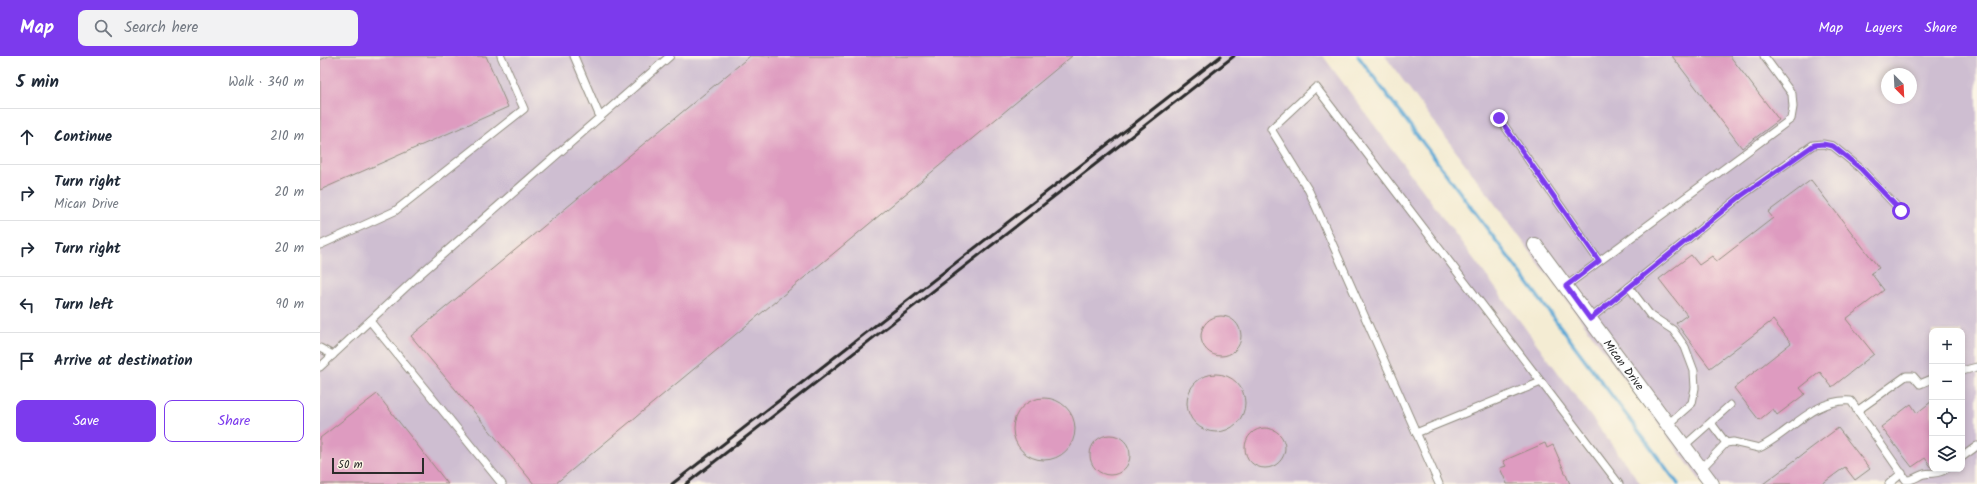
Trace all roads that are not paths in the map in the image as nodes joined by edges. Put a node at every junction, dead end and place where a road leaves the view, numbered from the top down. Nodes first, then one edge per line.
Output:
1 (501, 56) edge
2 (574, 56) edge
3 (670, 56) edge
4 (1764, 56) edge
5 (600, 117) junction
6 (1499, 118) dead end
7 (1901, 211) dead end
8 (320, 245) edge
9 (1535, 245) dead end
10 (1599, 261) junction
11 (1566, 286) junction
12 (1629, 287) junction
13 (1590, 319) junction
14 (370, 320) junction
15 (320, 348) edge
16 (333, 355) junction
17 (320, 367) edge
18 (1977, 367) edge
19 (1965, 369) edge
20 (1929, 380) edge
21 (1541, 382) junction
22 (1730, 405) dead end
23 (1857, 411) junction
24 (1711, 423) junction
25 (1668, 424) junction
26 (1416, 433) junction
27 (1726, 443) junction
28 (1684, 446) junction
29 (1977, 446) edge
30 (1965, 455) edge
31 (1701, 469) junction
32 (1942, 472) edge
33 (1902, 473) junction
34 (502, 484) edge
35 (1439, 484) edge
36 (1619, 484) edge
37 (1712, 484) edge
38 (1889, 484) edge

1 - 8 lane
2 - 5 lane
3 - 5 lane
4 - 10 lane
5 - 14 lane
6 - 10 lane
7 - 12 lane
9 - 11 street, Mican Drive
10 - 11 lane
11 - 13 street, Mican Drive
12 - 13 lane
12 - 25 lane
13 - 25 street, Mican Drive
14 - 16 lane
14 - 34 lane
15 - 16 lane
16 - 17 lane
18 - 19 lane
20 - 23 lane
21 - 26 lane
21 - 26 lane
21 - 36 lane
22 - 24 lane
23 - 27 lane
23 - 33 lane
24 - 27 lane
24 - 28 lane
25 - 28 street, Mican Drive
26 - 35 lane
27 - 31 lane
28 - 31 street, Mican Drive
29 - 30 lane
31 - 37 street, Mican Drive
32 - 33 lane
33 - 38 lane

